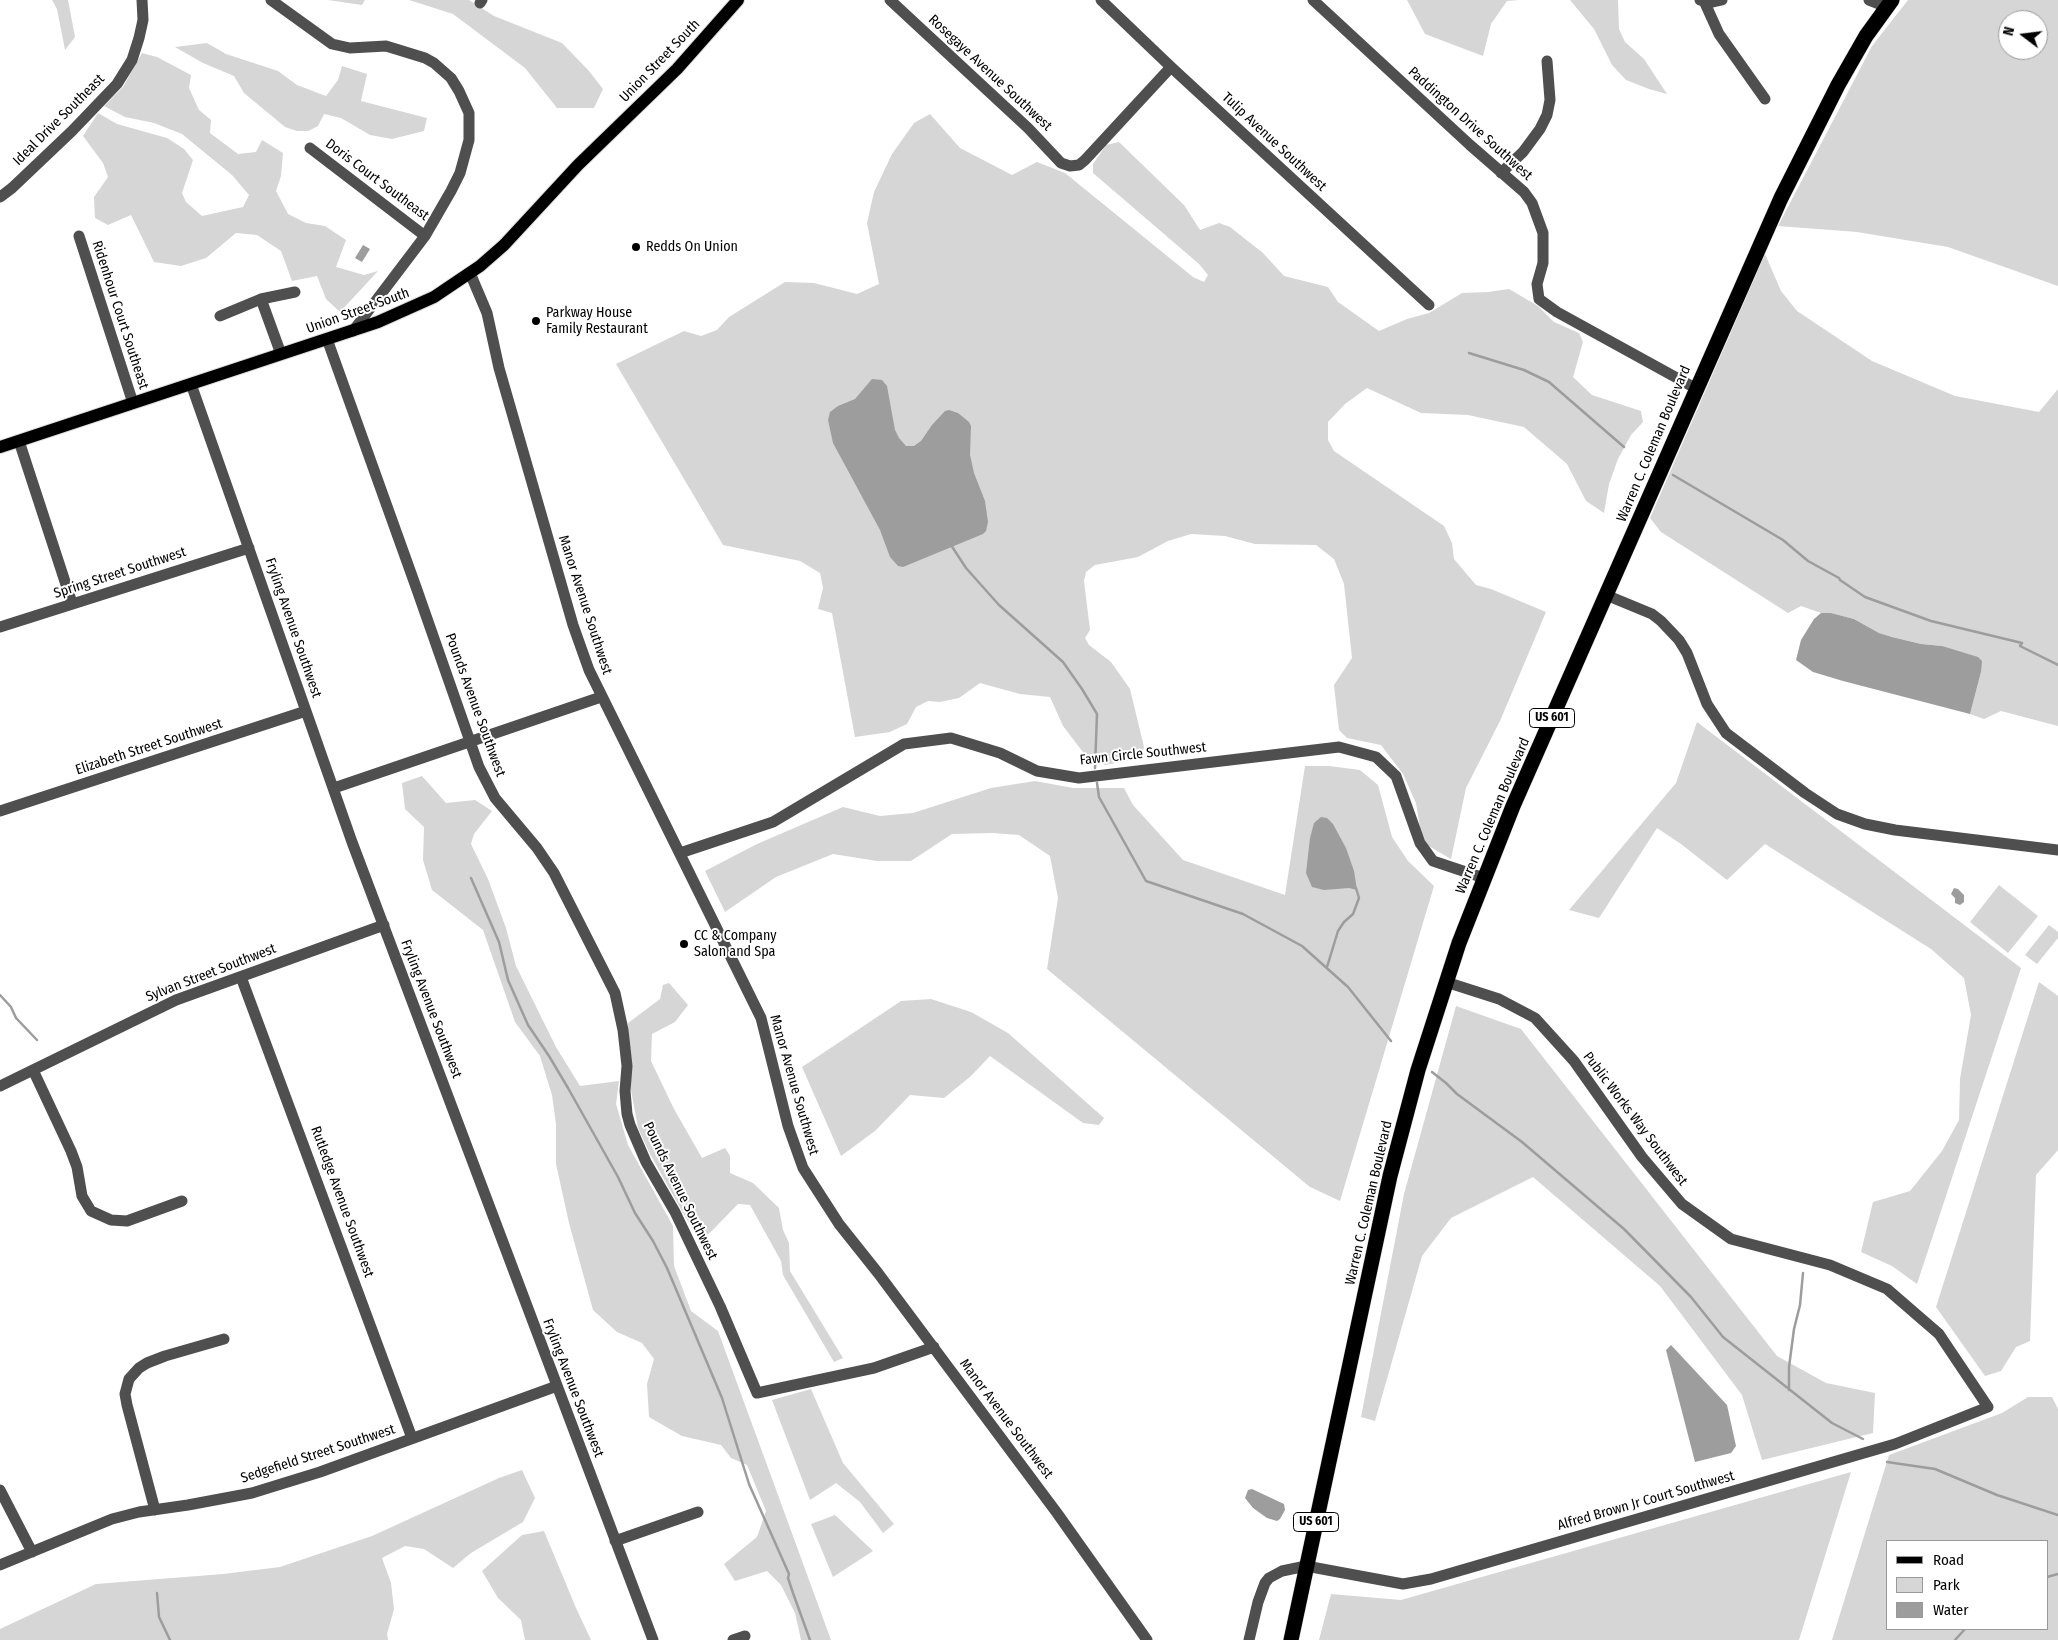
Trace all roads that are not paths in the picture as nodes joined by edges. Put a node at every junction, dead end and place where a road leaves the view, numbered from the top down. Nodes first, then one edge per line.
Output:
1 (142, 0) edge
2 (271, 0) edge
3 (738, 0) edge
4 (890, 0) edge
5 (1101, 0) edge
6 (1313, 0) edge
7 (1722, 0) edge
8 (1869, 0) edge
9 (1702, 1) edge
10 (1889, 4) edge
11 (1547, 61) dead end
12 (1171, 67) junction
13 (1764, 99) dead end
14 (310, 148) dead end
15 (1501, 173) junction
16 (0, 197) edge
17 (79, 236) dead end
18 (425, 236) junction
19 (470, 273) junction
20 (295, 292) dead end
21 (261, 299) junction
22 (1429, 305) dead end
23 (220, 316) dead end
24 (353, 330) junction
25 (327, 339) junction
26 (281, 354) junction
27 (191, 384) junction
28 (1697, 389) junction
29 (133, 403) junction
30 (19, 441) junction
31 (0, 447) edge
32 (249, 548) junction
33 (1606, 595) junction
34 (72, 603) junction
35 (0, 627) edge
36 (601, 697) junction
37 (306, 711) junction
38 (470, 743) junction
39 (334, 788) junction
40 (0, 811) edge
41 (2058, 850) edge
42 (680, 854) junction
43 (1484, 878) junction
44 (384, 925) junction
45 (241, 977) junction
46 (1446, 982) junction
47 (33, 1070) junction
48 (0, 1086) edge
49 (182, 1200) dead end
50 (224, 1339) dead end
51 (934, 1347) junction
52 (556, 1386) junction
53 (1988, 1407) joint
54 (412, 1438) junction
55 (0, 1490) edge
56 (156, 1510) junction
57 (698, 1512) dead end
58 (615, 1541) junction
59 (32, 1552) junction
60 (0, 1565) edge
61 (1306, 1566) junction
62 (745, 1636) dead end
63 (653, 1640) edge
64 (733, 1640) edge
65 (1147, 1640) edge
66 (1249, 1640) edge
67 (1290, 1640) edge

1 - 16 street, Ideal Drive Southeast
2 - 18 street
3 - 19 main road, Union Street South
4 - 12 street, Rosegaye Avenue Southwest
5 - 12 street, Tulip Avenue Southwest
6 - 15 street, Paddington Drive Southwest
7 - 9 street
8 - 10 street
9 - 13 street
10 - 28 highway, Warren C. Coleman Boulevard / US 601
11 - 15 street
12 - 22 street, Tulip Avenue Southwest
14 - 18 street, Doris Court Southeast
15 - 28 street, Paddington Drive Southwest
17 - 29 street, Ridenhour Court Southeast
18 - 24 street
19 - 24 main road, Union Street South
19 - 36 street, Manor Avenue Southwest
20 - 21 street
21 - 23 street
21 - 26 street
24 - 25 main road, Union Street South
25 - 26 main road, Union Street South
25 - 38 street, Pounds Avenue Southwest
26 - 27 main road, Union Street South
27 - 29 main road, Union Street South
27 - 32 street, Fryling Avenue Southwest
28 - 33 highway, Warren C. Coleman Boulevard / US 601
29 - 30 main road, Union Street South
30 - 31 main road, Union Street South
30 - 34 street
32 - 34 street, Spring Street Southwest
32 - 37 street, Fryling Avenue Southwest
33 - 41 street
33 - 43 highway, Warren C. Coleman Boulevard / US 601
34 - 35 street, Spring Street Southwest
36 - 38 street
36 - 42 street, Manor Avenue Southwest
37 - 39 street, Fryling Avenue Southwest
37 - 40 street, Elizabeth Street Southwest
38 - 39 street
38 - 51 street, Pounds Avenue Southwest
39 - 44 street, Fryling Avenue Southwest
42 - 43 street, Fawn Circle Southwest
42 - 51 street, Manor Avenue Southwest
43 - 46 highway, Warren C. Coleman Boulevard / US 601
44 - 45 street, Sylvan Street Southwest
44 - 52 street, Fryling Avenue Southwest
45 - 47 street, Sylvan Street Southwest
45 - 54 street, Rutledge Avenue Southwest
46 - 53 street, Public Works Way Southwest
46 - 61 highway, Warren C. Coleman Boulevard / US 601
47 - 48 street, Sylvan Street Southwest
47 - 49 street
50 - 56 street
51 - 65 street, Manor Avenue Southwest
52 - 54 street, Sedgefield Street Southwest
52 - 58 street, Fryling Avenue Southwest
53 - 61 street, Alfred Brown Jr Court Southwest
54 - 56 street, Sedgefield Street Southwest
55 - 59 street
56 - 59 street, Sedgefield Street Southwest
57 - 58 street
58 - 63 street, Fryling Avenue Southwest
59 - 60 street, Sedgefield Street Southwest
61 - 66 street
61 - 67 highway, Warren C. Coleman Boulevard / US 601
62 - 64 street

